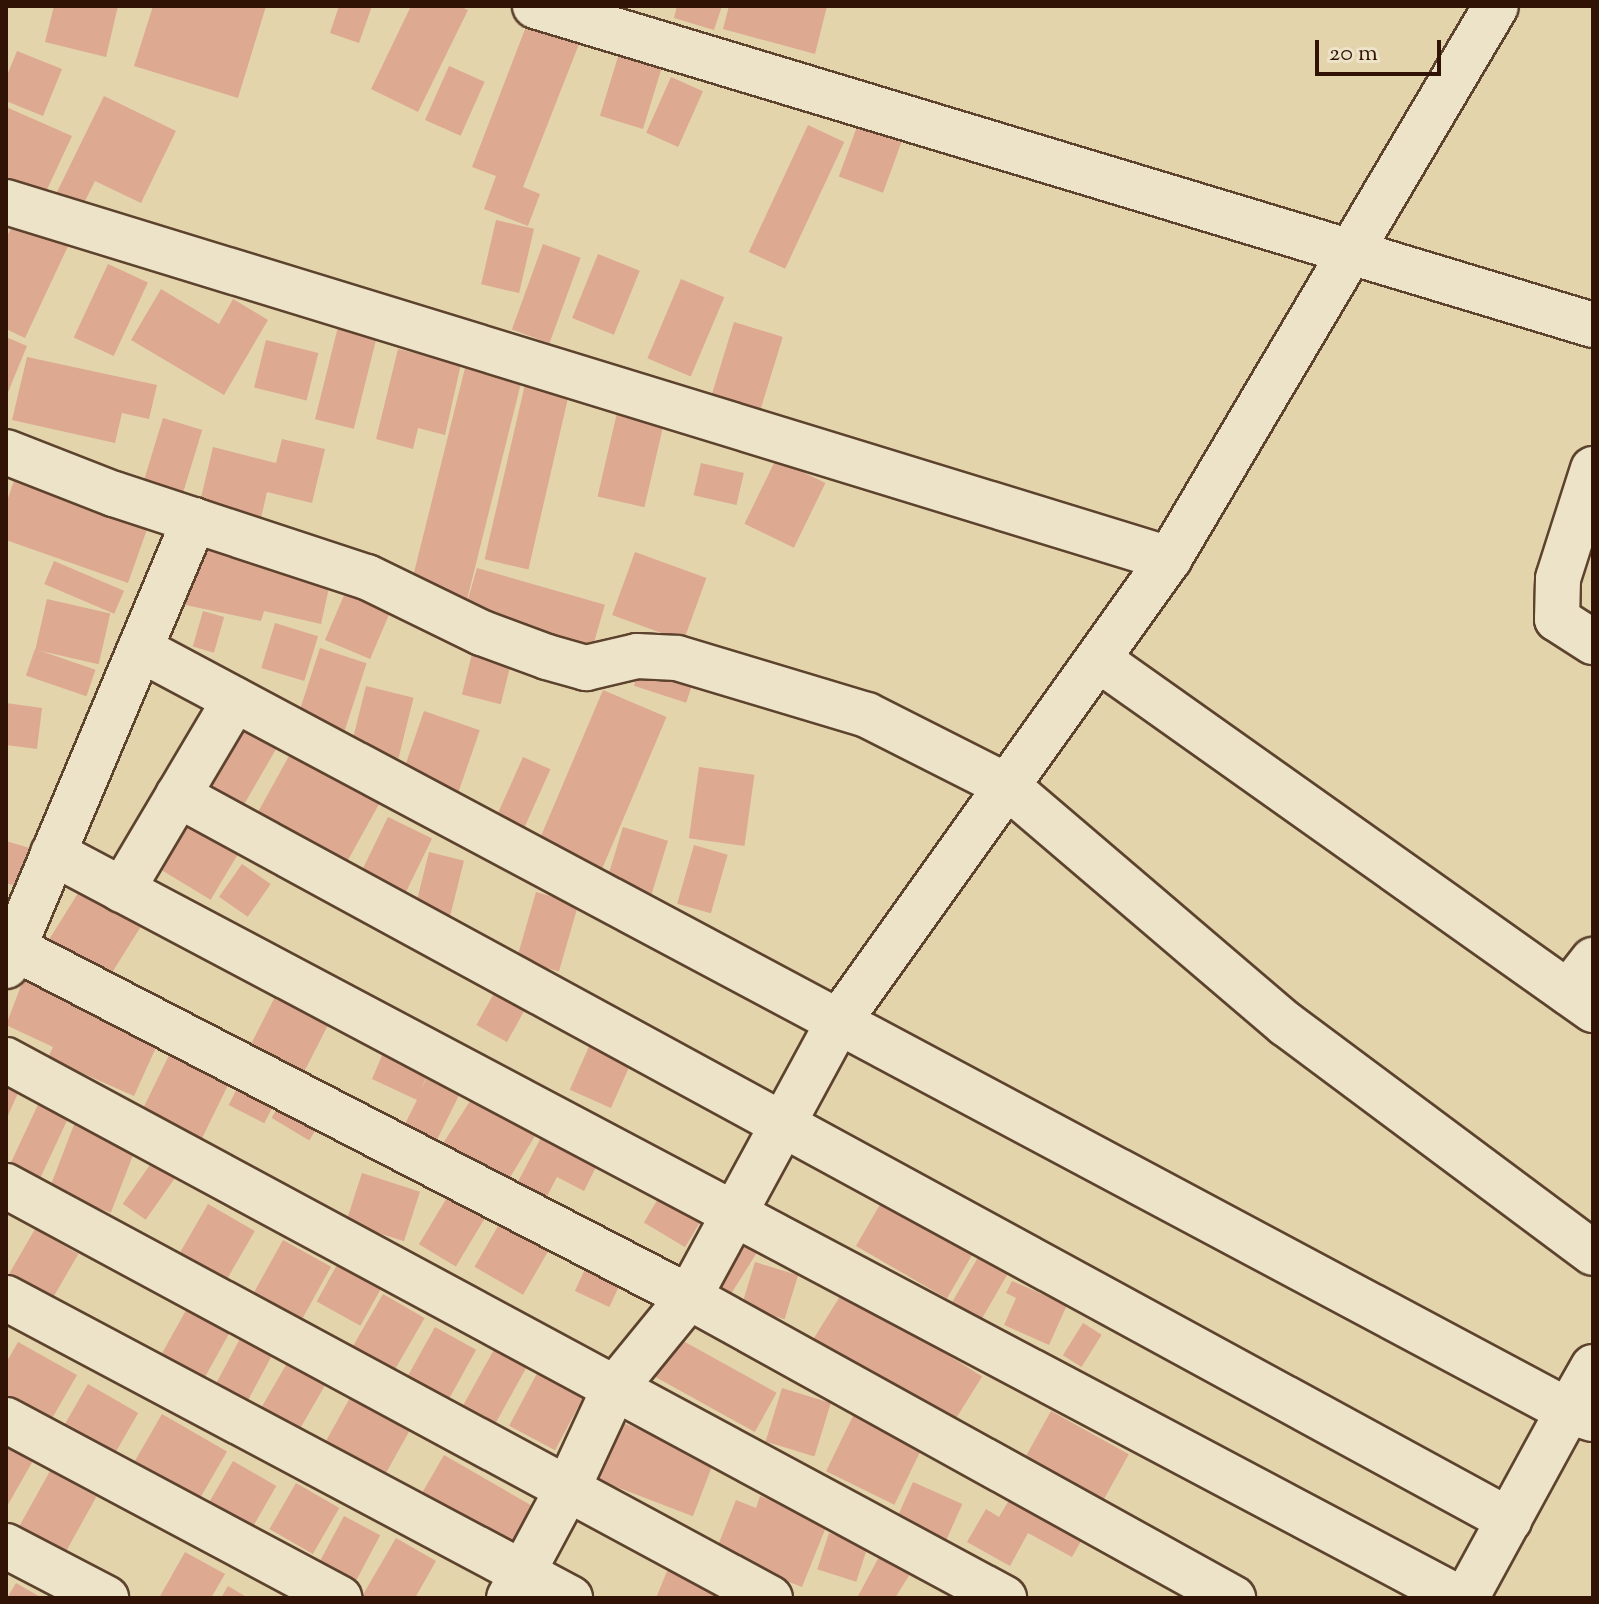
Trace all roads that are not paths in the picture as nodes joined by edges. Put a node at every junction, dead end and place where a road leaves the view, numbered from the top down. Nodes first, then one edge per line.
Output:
1 (535, 6) edge
2 (1496, 6) edge
3 (6, 202) edge
4 (1350, 251) junction
5 (1593, 325) edge
6 (6, 453) edge
7 (1593, 469) edge
8 (194, 520) junction
9 (1169, 559) junction
10 (1593, 642) edge
11 (140, 649) junction
12 (1098, 659) junction
13 (235, 700) junction
14 (1007, 786) junction
15 (178, 795) junction
16 (53, 853) junction
17 (122, 890) junction
18 (10, 957) edge
19 (1585, 987) edge
20 (839, 1021) junction
21 (6, 1060) edge
22 (784, 1123) junction
23 (6, 1186) edge
24 (734, 1214) junction
25 (1593, 1253) edge
26 (689, 1297) junction
27 (6, 1298) edge
28 (1593, 1367) edge
29 (614, 1389) junction
30 (1581, 1415) edge
31 (6, 1420) edge
32 (568, 1488) junction
33 (1509, 1520) junction
34 (6, 1546) edge
35 (515, 1585) edge
36 (106, 1598) edge
37 (340, 1598) edge
38 (570, 1598) edge
39 (770, 1598) edge
40 (1004, 1598) edge
41 (1233, 1598) edge
42 (1459, 1598) edge
43 (1466, 1598) edge

1 - 4 street
2 - 4 street
3 - 9 street
4 - 5 street
4 - 9 street
6 - 8 street
7 - 10 street
8 - 11 street
8 - 14 street
9 - 12 street
11 - 13 street
11 - 16 street
12 - 14 street
12 - 19 street
13 - 15 street
13 - 20 street
14 - 20 street
14 - 25 street
15 - 17 street
15 - 22 street
16 - 17 street
16 - 18 street
17 - 24 street
18 - 26 street
20 - 22 street
20 - 30 street
21 - 29 street
22 - 24 street
22 - 33 street
23 - 32 street
24 - 26 street
24 - 42 street
26 - 29 street
26 - 41 street
27 - 35 street
28 - 30 street
29 - 32 street
29 - 40 street
30 - 33 street
31 - 37 street
32 - 35 street
32 - 39 street
33 - 43 street
34 - 36 street
35 - 38 street

